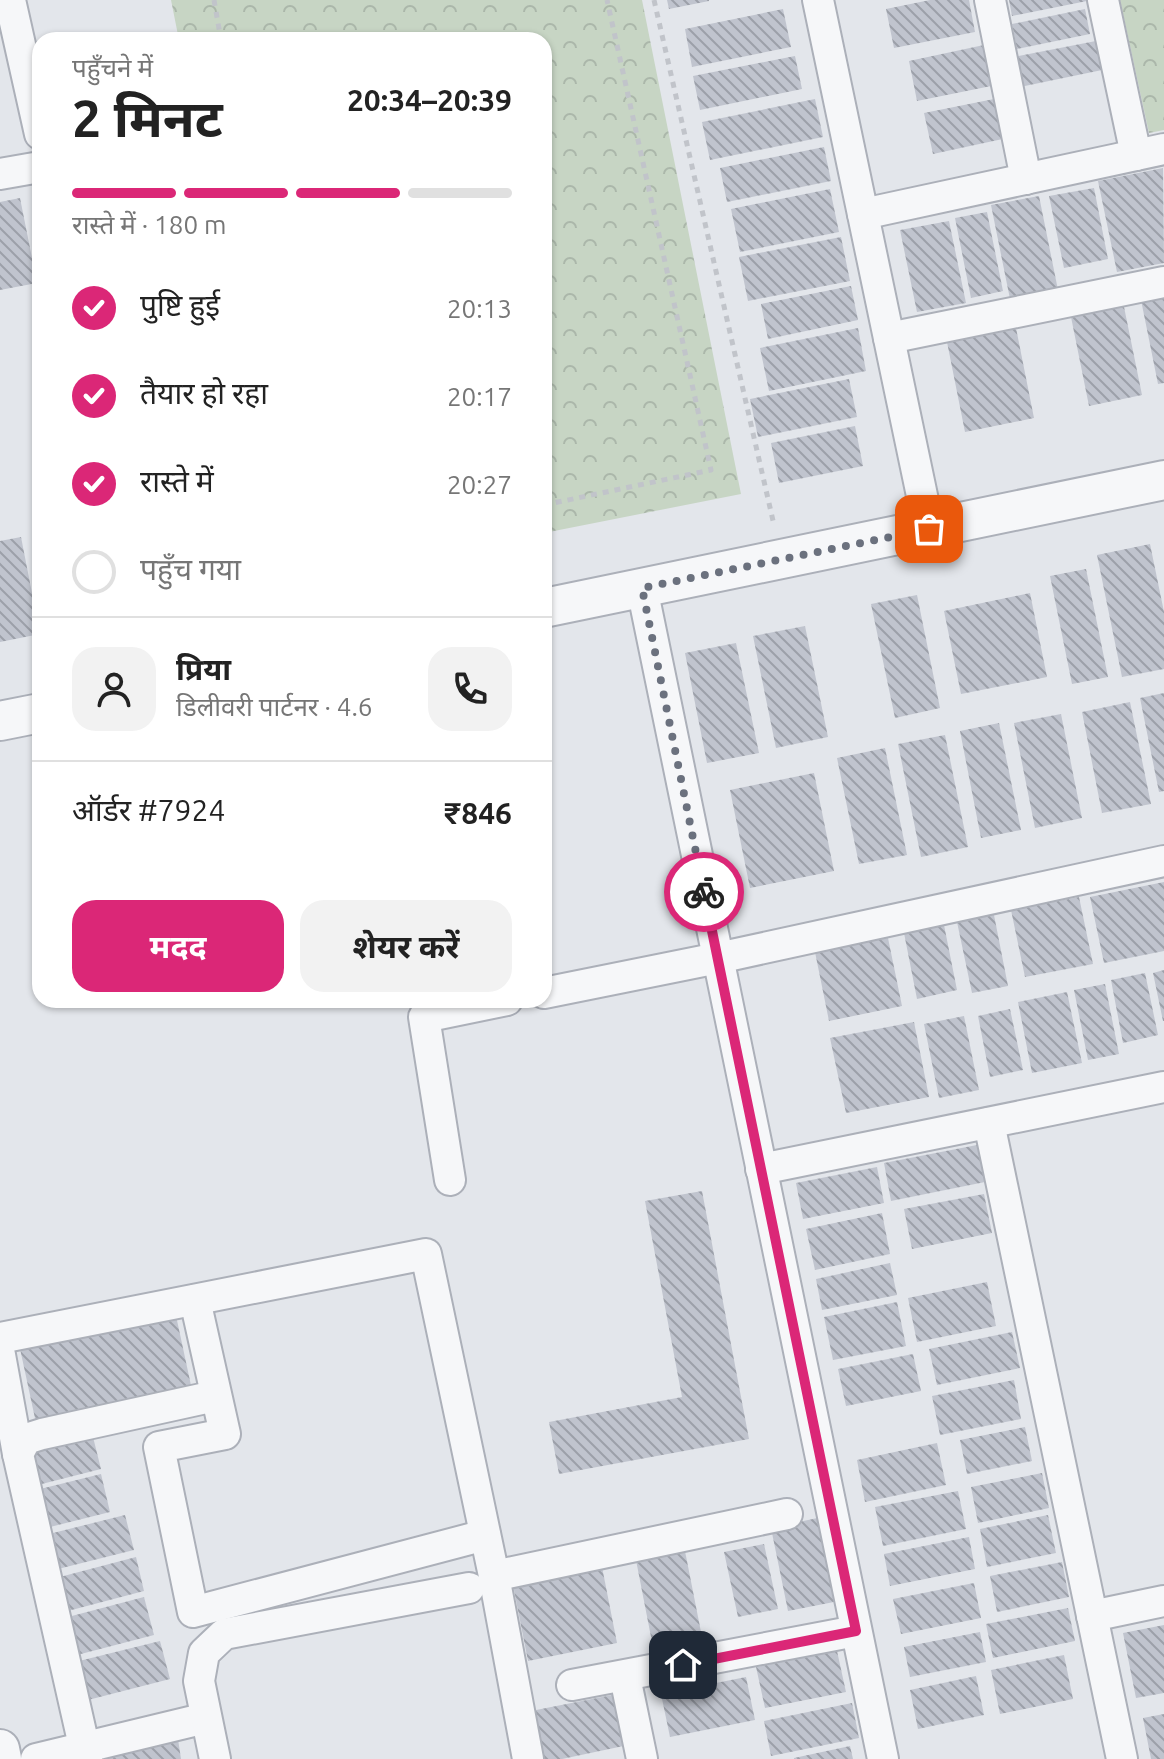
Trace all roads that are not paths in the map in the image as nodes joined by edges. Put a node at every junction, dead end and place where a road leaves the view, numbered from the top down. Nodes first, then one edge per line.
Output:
1 (818, 0) edge
2 (990, 0) edge
3 (1103, 0) edge
4 (7, 6) edge
5 (32, 103) edge
6 (1150, 152) edge
7 (32, 168) edge
8 (0, 174) edge
9 (1026, 179) junction
10 (863, 214) junction
11 (1164, 282) edge
12 (889, 338) junction
13 (1164, 480) edge
14 (929, 529) junction
15 (642, 588) junction
16 (552, 606) edge
17 (32, 715) edge
18 (0, 721) edge
19 (1164, 861) edge
20 (718, 958) junction
21 (552, 991) edge
22 (468, 1008) edge
23 (1164, 1087) edge
24 (989, 1123) junction
25 (761, 1169) junction
26 (450, 1180) dead end
27 (195, 1300) junction
28 (0, 1338) edge
29 (0, 1355) edge
30 (215, 1396) junction
31 (18, 1454) junction
32 (787, 1514) dead end
33 (485, 1535) junction
34 (481, 1582) junction
35 (1164, 1601) edge
36 (1092, 1616) junction
37 (856, 1631) junction
38 (625, 1677) junction
39 (572, 1685) dead end
40 (206, 1718) junction
41 (0, 1749) edge
42 (86, 1753) edge
43 (2, 1759) edge
44 (36, 1759) edge
45 (215, 1759) edge
46 (528, 1759) edge
47 (642, 1759) edge
48 (883, 1759) edge
49 (1122, 1759) edge

1 - 10 street
2 - 9 street
3 - 6 street
4 - 5 street
6 - 9 street
7 - 8 street
9 - 10 street
10 - 12 street
11 - 12 street
12 - 14 street
13 - 14 street
14 - 15 street
15 - 16 street
15 - 20 street
17 - 18 street
19 - 20 street
20 - 21 street
20 - 25 street
22 - 26 street
23 - 24 street
24 - 25 street
24 - 36 street
25 - 37 street
27 - 28 street
27 - 30 street
27 - 33 street
29 - 31 street
30 - 31 street
30 - 33 street
31 - 42 street
32 - 34 street
33 - 34 street
34 - 40 street
34 - 46 street
35 - 36 street
36 - 49 street
37 - 38 street
37 - 48 street
38 - 39 street
38 - 47 street
40 - 42 street
40 - 45 street
41 - 43 street
42 - 44 street

